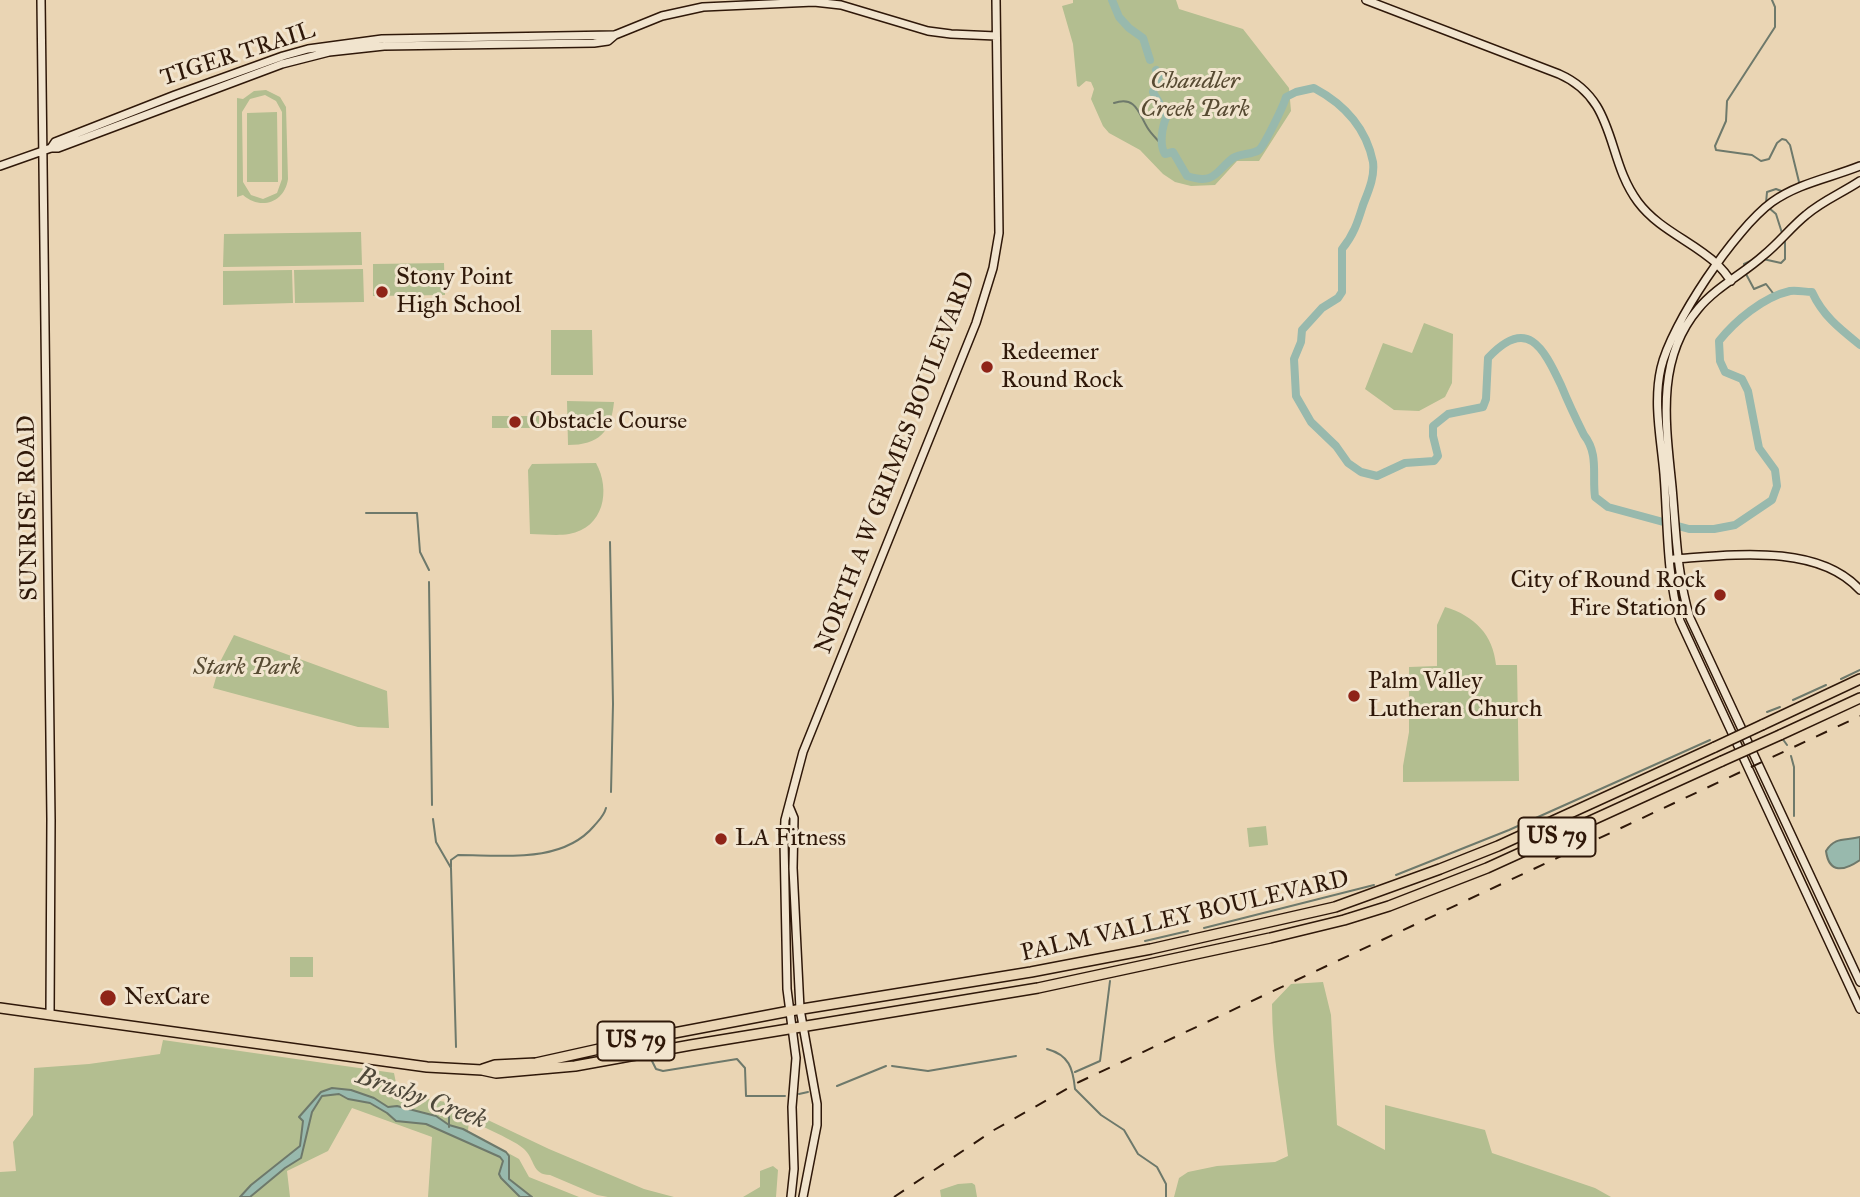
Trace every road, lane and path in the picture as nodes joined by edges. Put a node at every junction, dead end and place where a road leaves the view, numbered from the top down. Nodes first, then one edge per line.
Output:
1 (41, 0) edge
2 (996, 0) edge
3 (1366, 0) edge
4 (996, 36) junction
5 (48, 149) junction
6 (0, 166) edge
7 (1860, 166) edge
8 (1860, 181) edge
9 (1718, 264) junction
10 (1733, 279) junction
11 (1669, 501) junction
12 (1674, 559) junction
13 (1860, 590) edge
14 (1860, 679) edge
15 (1860, 698) edge
16 (789, 806) junction
17 (785, 878) junction
18 (796, 931) junction
19 (1052, 968) junction
20 (1031, 972) junction
21 (1860, 982) edge
22 (1038, 988) junction
23 (1016, 992) junction
24 (0, 1008) edge
25 (1860, 1009) edge
26 (795, 1010) junction
27 (50, 1015) junction
28 (797, 1027) junction
29 (653, 1037) junction
30 (599, 1062) junction
31 (482, 1070) junction
32 (791, 1197) edge
33 (803, 1197) edge

1 - 5 main road, SUNRISE ROAD
2 - 4 main road, NORTH A W GRIMES BOULEVARD
3 - 9 main road
4 - 5 main road, TIGER TRAIL
4 - 16 main road, NORTH A W GRIMES BOULEVARD
5 - 6 main road, TIGER TRAIL
5 - 27 main road, SUNRISE ROAD
7 - 9 main road
8 - 10 main road
9 - 10 main road
9 - 11 main road
10 - 11 main road
11 - 12 main road
12 - 13 main road
12 - 21 main road
12 - 25 main road
14 - 19 highway, PALM VALLEY BOULEVARD / US 79, bridge
15 - 22 highway, PALM VALLEY BOULEVARD / US 79, bridge
16 - 17 main road, NORTH A W GRIMES BOULEVARD
16 - 18 main road, NORTH A W GRIMES BOULEVARD
17 - 18 main road
17 - 26 main road, NORTH A W GRIMES BOULEVARD
18 - 26 main road, NORTH A W GRIMES BOULEVARD
19 - 20 highway, PALM VALLEY BOULEVARD / US 79
19 - 22 highway
20 - 23 highway
20 - 26 highway, PALM VALLEY BOULEVARD / US 79
22 - 23 highway, PALM VALLEY BOULEVARD / US 79
23 - 28 highway, PALM VALLEY BOULEVARD / US 79
24 - 27 highway, PALM VALLEY BOULEVARD / US 79
26 - 28 main road
26 - 29 highway, PALM VALLEY BOULEVARD / US 79
27 - 31 highway, PALM VALLEY BOULEVARD / US 79
28 - 30 highway, PALM VALLEY BOULEVARD / US 79
28 - 32 main road
28 - 33 main road
29 - 30 highway
29 - 31 highway, PALM VALLEY BOULEVARD / US 79
30 - 31 highway, PALM VALLEY BOULEVARD / US 79

